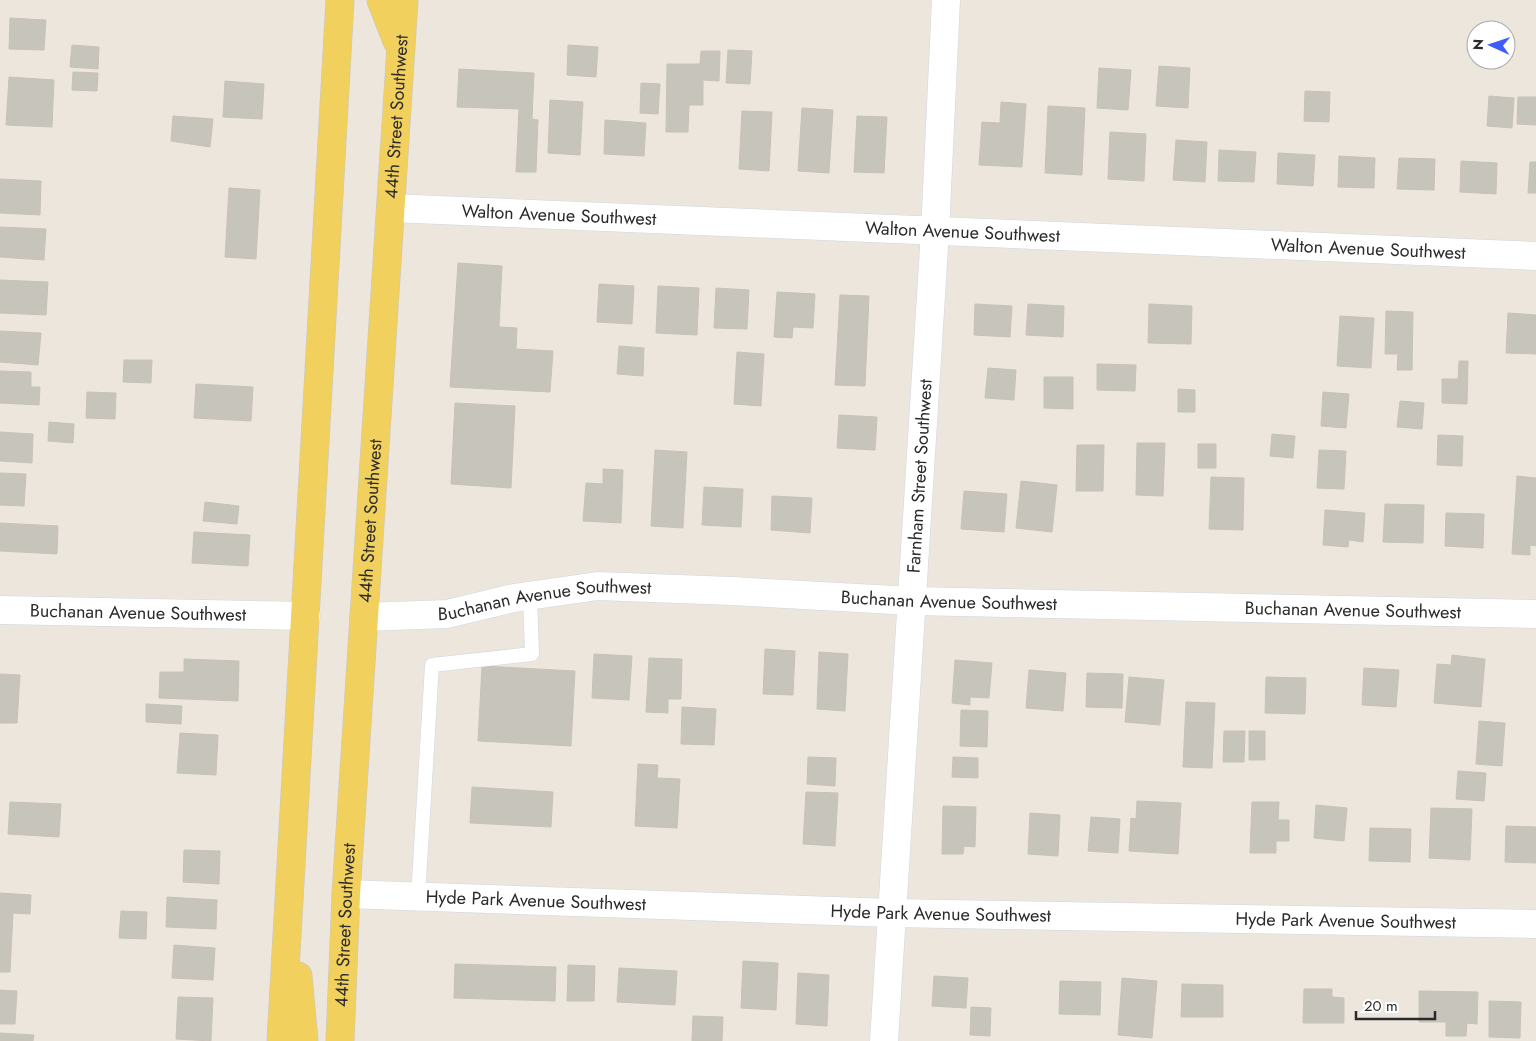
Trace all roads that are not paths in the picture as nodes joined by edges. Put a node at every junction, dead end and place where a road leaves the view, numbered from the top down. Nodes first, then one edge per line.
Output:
1 (340, 0) edge
2 (380, 0) edge
3 (404, 0) edge
4 (946, 0) edge
5 (400, 50) junction
6 (391, 208) junction
7 (935, 232) junction
8 (1536, 256) edge
9 (530, 596) junction
10 (912, 601) junction
11 (0, 610) edge
12 (1536, 614) edge
13 (306, 616) junction
14 (364, 617) junction
15 (346, 894) junction
16 (418, 897) junction
17 (891, 913) junction
18 (1536, 924) edge
19 (287, 936) junction
20 (281, 1041) edge
21 (304, 1041) edge
22 (340, 1041) edge
23 (884, 1041) edge

1 - 13 main road
2 - 5 main road
3 - 5 main road, 44th Street Southwest
4 - 7 street, Farnham Street Southwest
5 - 6 main road, 44th Street Southwest
6 - 7 street, Walton Avenue Southwest
6 - 14 main road, 44th Street Southwest
7 - 8 street, Walton Avenue Southwest
7 - 10 street, Farnham Street Southwest
9 - 10 street, Buchanan Avenue Southwest
9 - 14 street, Buchanan Avenue Southwest
9 - 16 lane
10 - 12 street, Buchanan Avenue Southwest
10 - 17 street, Farnham Street Southwest
11 - 13 street, Buchanan Avenue Southwest
13 - 19 main road
14 - 15 main road, 44th Street Southwest
15 - 16 street, Hyde Park Avenue Southwest
15 - 22 main road, 44th Street Southwest
16 - 17 street, Hyde Park Avenue Southwest
17 - 18 street, Hyde Park Avenue Southwest
17 - 23 street, Farnham Street Southwest
19 - 20 main road
19 - 21 main road

